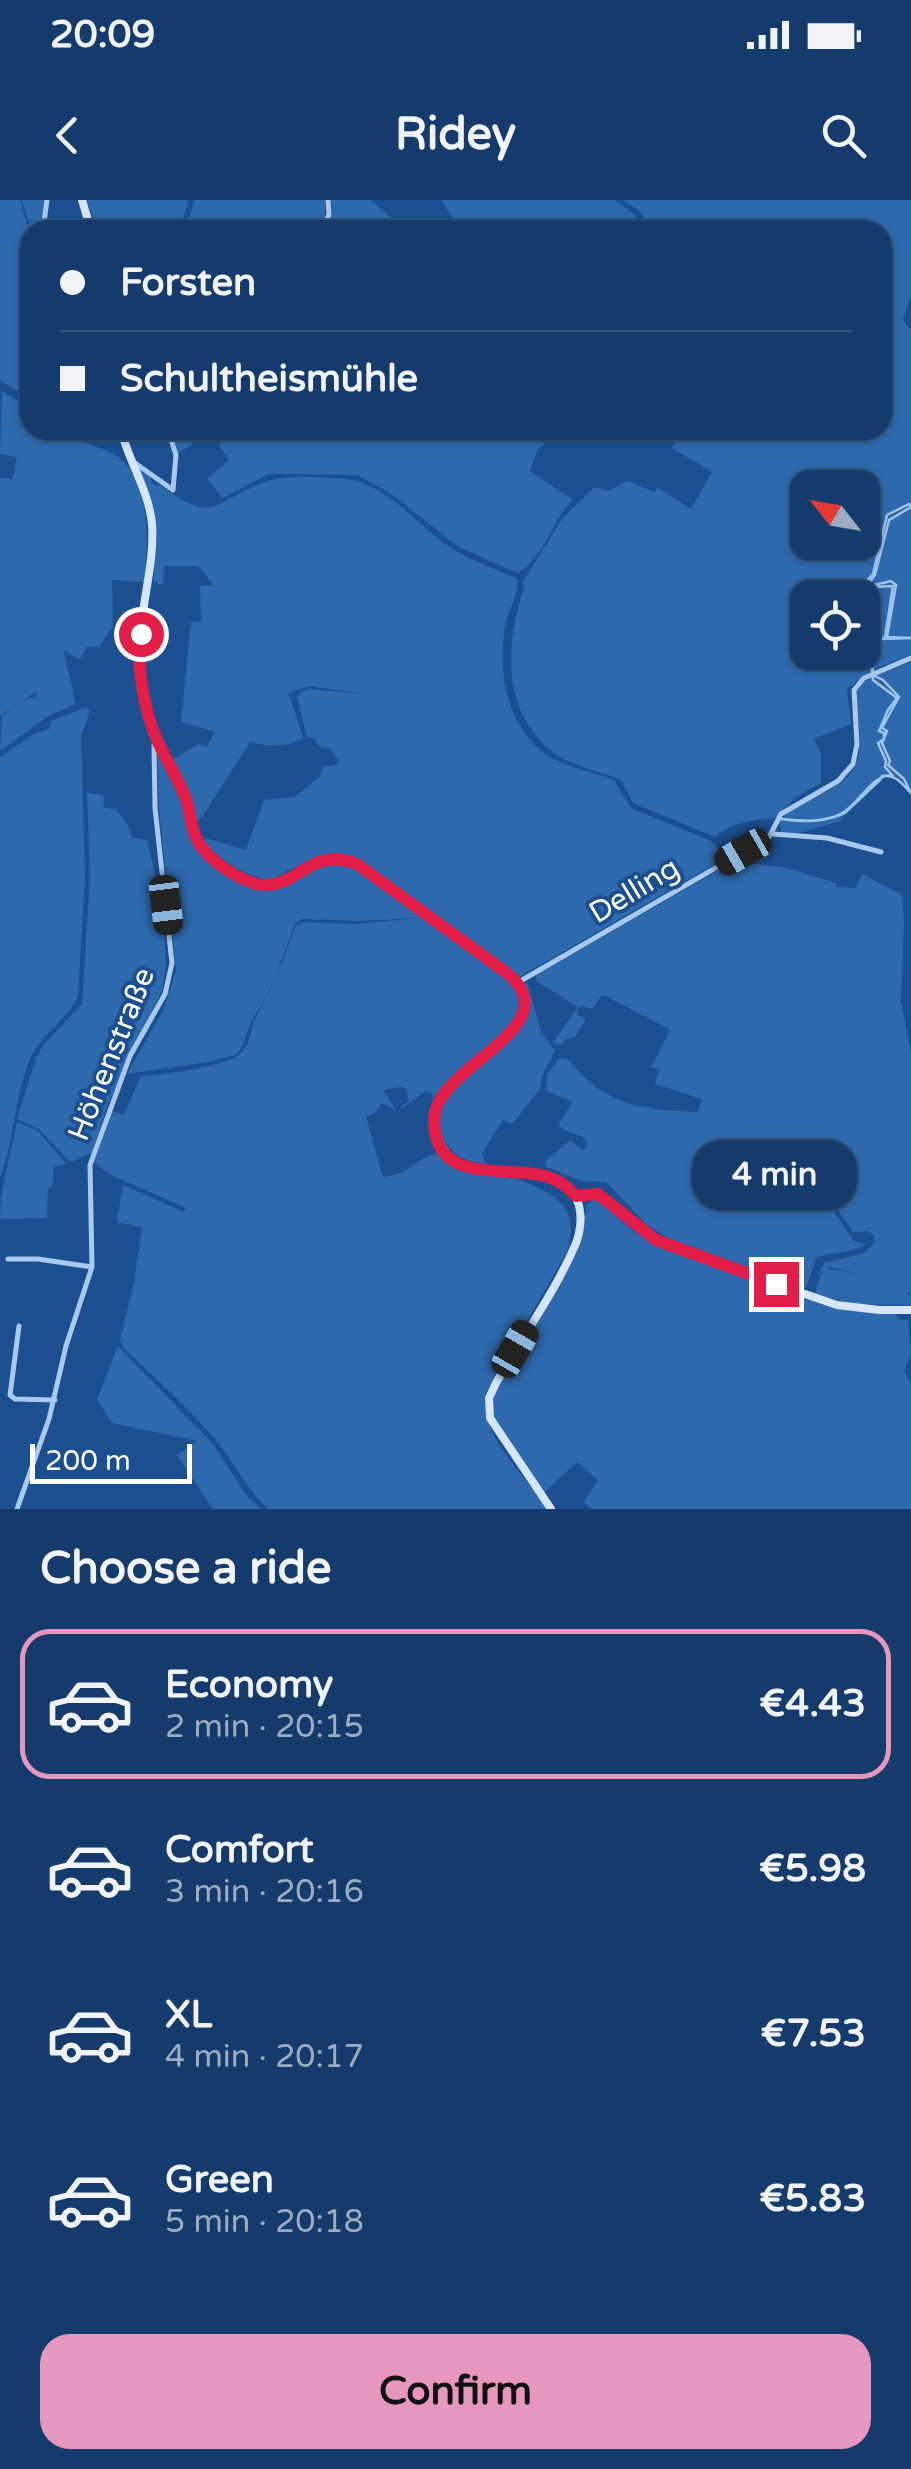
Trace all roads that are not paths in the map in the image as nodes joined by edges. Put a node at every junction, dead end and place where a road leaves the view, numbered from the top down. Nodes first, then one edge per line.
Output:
1 (125, 440) edge
2 (171, 440) edge
3 (132, 460) junction
4 (911, 658) edge
5 (157, 740) junction
6 (773, 834) junction
7 (880, 852) dead end
8 (517, 983) junction
9 (576, 1196) junction
10 (8, 1259) dead end
11 (92, 1267) junction
12 (911, 1310) edge
13 (19, 1326) dead end
14 (55, 1400) junction
15 (17, 1509) edge
16 (552, 1509) edge

1 - 3 street
2 - 3 street
3 - 5 street
4 - 6 street, Delling
5 - 8 street
5 - 11 street, Höhenstraße
6 - 7 street
6 - 8 street, Delling
8 - 9 street
9 - 12 street
9 - 16 street
10 - 11 street
11 - 14 street, Höhenstraße
13 - 14 street
14 - 15 street, Höhenstraße

